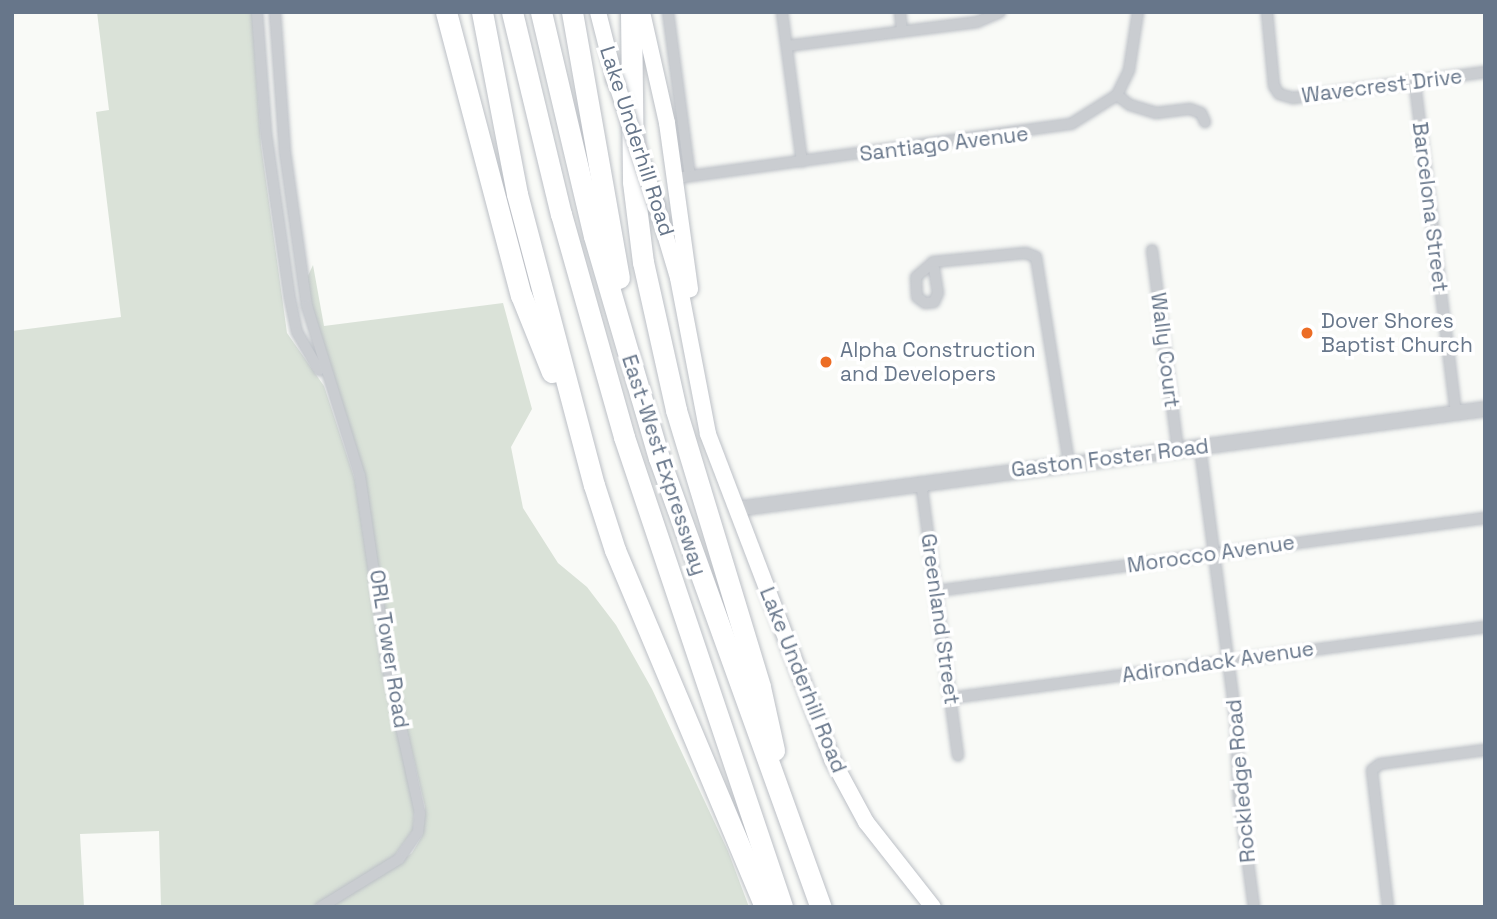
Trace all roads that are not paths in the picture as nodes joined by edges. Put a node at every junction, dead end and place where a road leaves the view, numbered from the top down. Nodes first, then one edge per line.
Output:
1 (257, 12) edge
2 (275, 12) edge
3 (446, 12) edge
4 (482, 12) edge
5 (512, 12) edge
6 (541, 12) edge
7 (572, 12) edge
8 (598, 12) edge
9 (631, 12) edge
10 (642, 12) edge
11 (668, 12) edge
12 (782, 12) edge
13 (900, 12) edge
14 (1000, 12) edge
15 (1138, 12) edge
16 (1267, 12) edge
17 (902, 31) junction
18 (787, 46) junction
19 (277, 58) junction
20 (260, 60) junction
21 (1485, 72) edge
22 (1415, 84) junction
23 (1117, 95) junction
24 (1205, 122) dead end
25 (802, 162) junction
26 (683, 177) junction
27 (1153, 250) dead end
28 (299, 258) junction
29 (284, 260) junction
30 (933, 262) dead end
31 (626, 346) junction
32 (330, 387) junction
33 (1485, 409) edge
34 (1456, 413) junction
35 (708, 434) junction
36 (583, 447) junction
37 (1200, 447) junction
38 (1178, 450) junction
39 (1069, 464) junction
40 (921, 482) junction
41 (736, 509) junction
42 (1485, 518) edge
43 (1214, 554) junction
44 (936, 591) junction
45 (1485, 627) edge
46 (1228, 661) junction
47 (951, 698) junction
48 (1485, 750) edge
49 (958, 756) dead end
50 (778, 784) junction
51 (321, 907) edge
52 (765, 907) edge
53 (782, 907) edge
54 (821, 907) edge
55 (933, 907) edge
56 (1254, 907) edge
57 (1388, 907) edge

1 - 20 street, ORL Tower Road
2 - 19 street, ORL Tower Road
3 - 36 highway
4 - 36 highway
5 - 53 highway, East-West Expressway
6 - 31 highway, East-West Expressway
7 - 31 highway
8 - 35 main road, Lake Underhill Road, bridge
9 - 50 highway
10 - 26 main road, Lake Underhill Road
11 - 26 street, Lake Underhill Road
12 - 18 street
13 - 17 street
14 - 17 street
15 - 23 street
16 - 22 street, Wavecrest Drive
17 - 18 street
18 - 25 street
19 - 20 street
19 - 28 street, ORL Tower Road
20 - 29 street, ORL Tower Road
21 - 22 street, Wavecrest Drive
22 - 34 street, Barcelona Street
23 - 24 street
23 - 25 street, Santiago Avenue
25 - 26 street, Santiago Avenue
26 - 35 main road, Lake Underhill Road
27 - 38 street, Wally Court
28 - 29 street
28 - 32 street, ORL Tower Road
29 - 32 street, ORL Tower Road
30 - 39 street
31 - 50 highway, East-West Expressway
32 - 51 street, ORL Tower Road
33 - 34 street, Gaston Foster Road
34 - 37 street, Gaston Foster Road
35 - 41 main road, Lake Underhill Road
36 - 52 highway
37 - 38 street, Gaston Foster Road
37 - 43 street, Rockledge Road
38 - 39 street, Gaston Foster Road
39 - 40 street, Gaston Foster Road
40 - 41 street, Gaston Foster Road
40 - 44 street, Greenland Street
41 - 55 main road, Lake Underhill Road
42 - 43 street, Morocco Avenue
43 - 44 street, Morocco Avenue
43 - 46 street, Rockledge Road
44 - 47 street, Greenland Street
45 - 46 street, Adirondack Avenue
46 - 47 street, Adirondack Avenue
46 - 56 street, Rockledge Road
47 - 49 street, Greenland Street
48 - 57 street
50 - 54 highway, East-West Expressway

